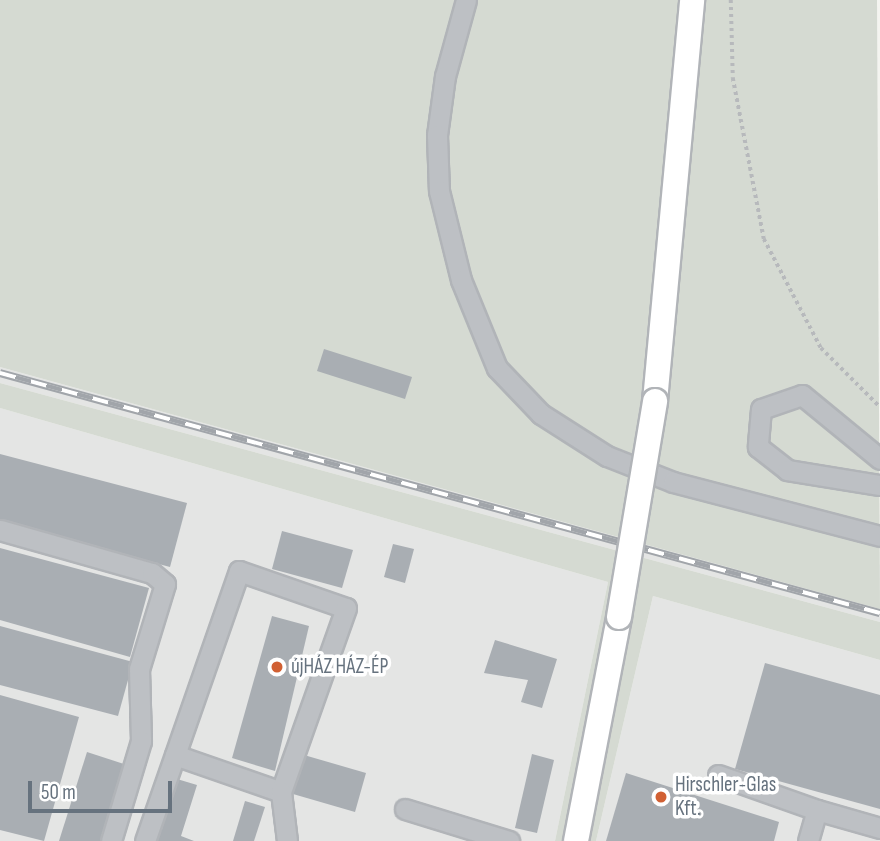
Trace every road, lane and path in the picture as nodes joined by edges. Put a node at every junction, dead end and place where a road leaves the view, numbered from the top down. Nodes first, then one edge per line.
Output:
1 (466, 0) edge
2 (692, 0) edge
3 (731, 0) edge
4 (755, 239) dead end
5 (764, 239) junction
6 (880, 407) edge
7 (880, 459) edge
8 (880, 485) edge
9 (0, 530) edge
10 (880, 537) edge
11 (175, 755) junction
12 (718, 775) dead end
13 (281, 792) junction
14 (405, 810) dead end
15 (817, 810) junction
16 (880, 828) edge
17 (111, 841) edge
18 (145, 841) edge
19 (287, 841) edge
20 (509, 841) edge
21 (576, 841) edge
22 (808, 841) edge

1 - 10 street
2 - 21 main road, bridge
3 - 5 path
4 - 5 path
5 - 6 path
7 - 8 street
9 - 17 street
11 - 13 street
11 - 13 street
11 - 18 street
12 - 15 street
13 - 19 street
14 - 20 street
15 - 16 street
15 - 22 street

